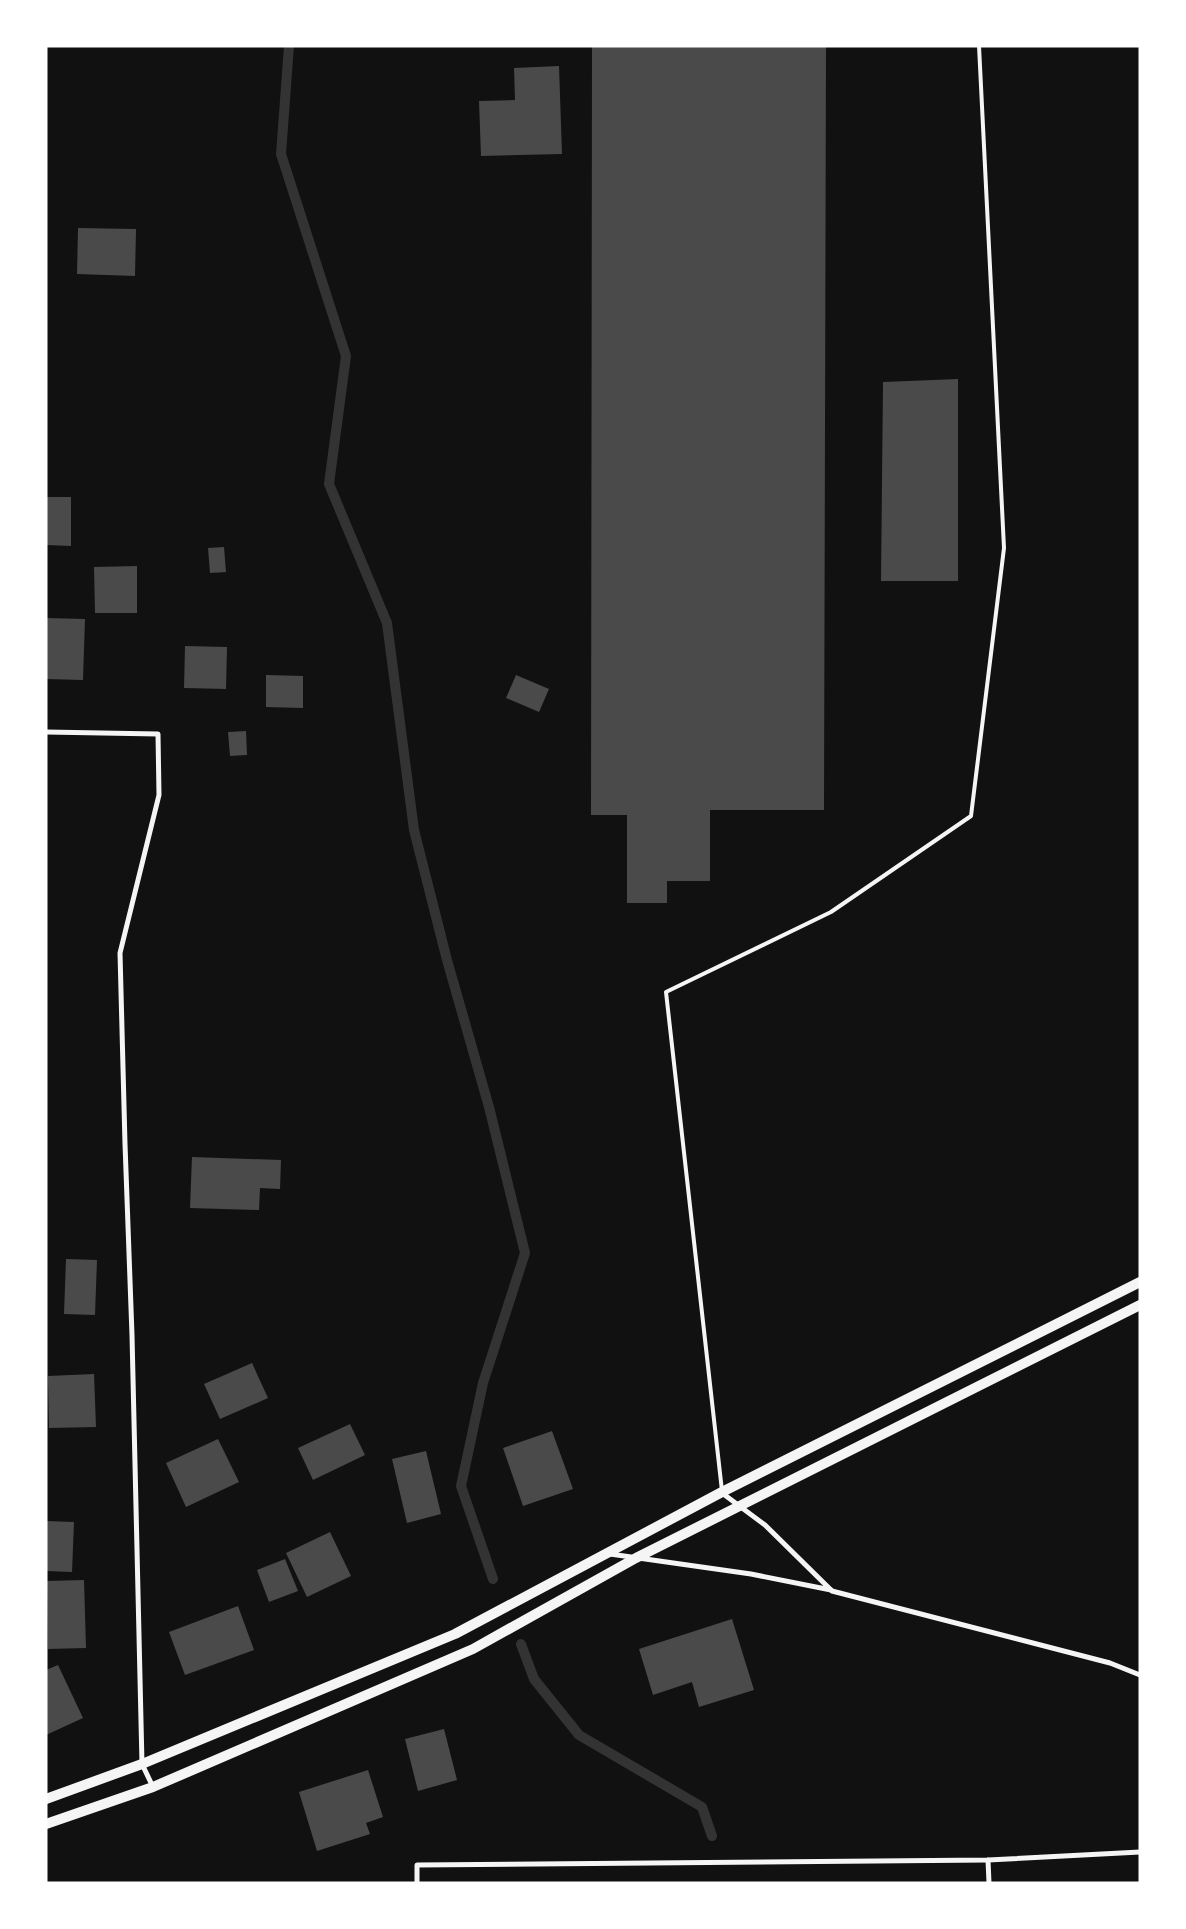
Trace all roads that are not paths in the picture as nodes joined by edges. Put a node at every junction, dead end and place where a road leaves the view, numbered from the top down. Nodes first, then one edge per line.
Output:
1 (979, 46) edge
2 (46, 732) edge
3 (1140, 1282) edge
4 (1140, 1305) edge
5 (722, 1492) junction
6 (739, 1505) junction
7 (607, 1553) junction
8 (636, 1558) junction
9 (832, 1590) junction
10 (1140, 1675) edge
11 (142, 1764) junction
12 (153, 1787) junction
13 (46, 1799) edge
14 (46, 1824) edge
15 (1140, 1852) edge
16 (988, 1860) junction
17 (417, 1883) edge
18 (989, 1883) edge

1 - 5 lane
2 - 11 street
3 - 5 main road
4 - 6 main road
5 - 6 street
5 - 7 main road
6 - 8 main road
6 - 9 street
7 - 8 street
7 - 11 main road
8 - 9 street
8 - 12 main road
9 - 10 street
11 - 12 street
11 - 13 main road
12 - 14 main road
15 - 16 street
16 - 17 street
16 - 18 street

